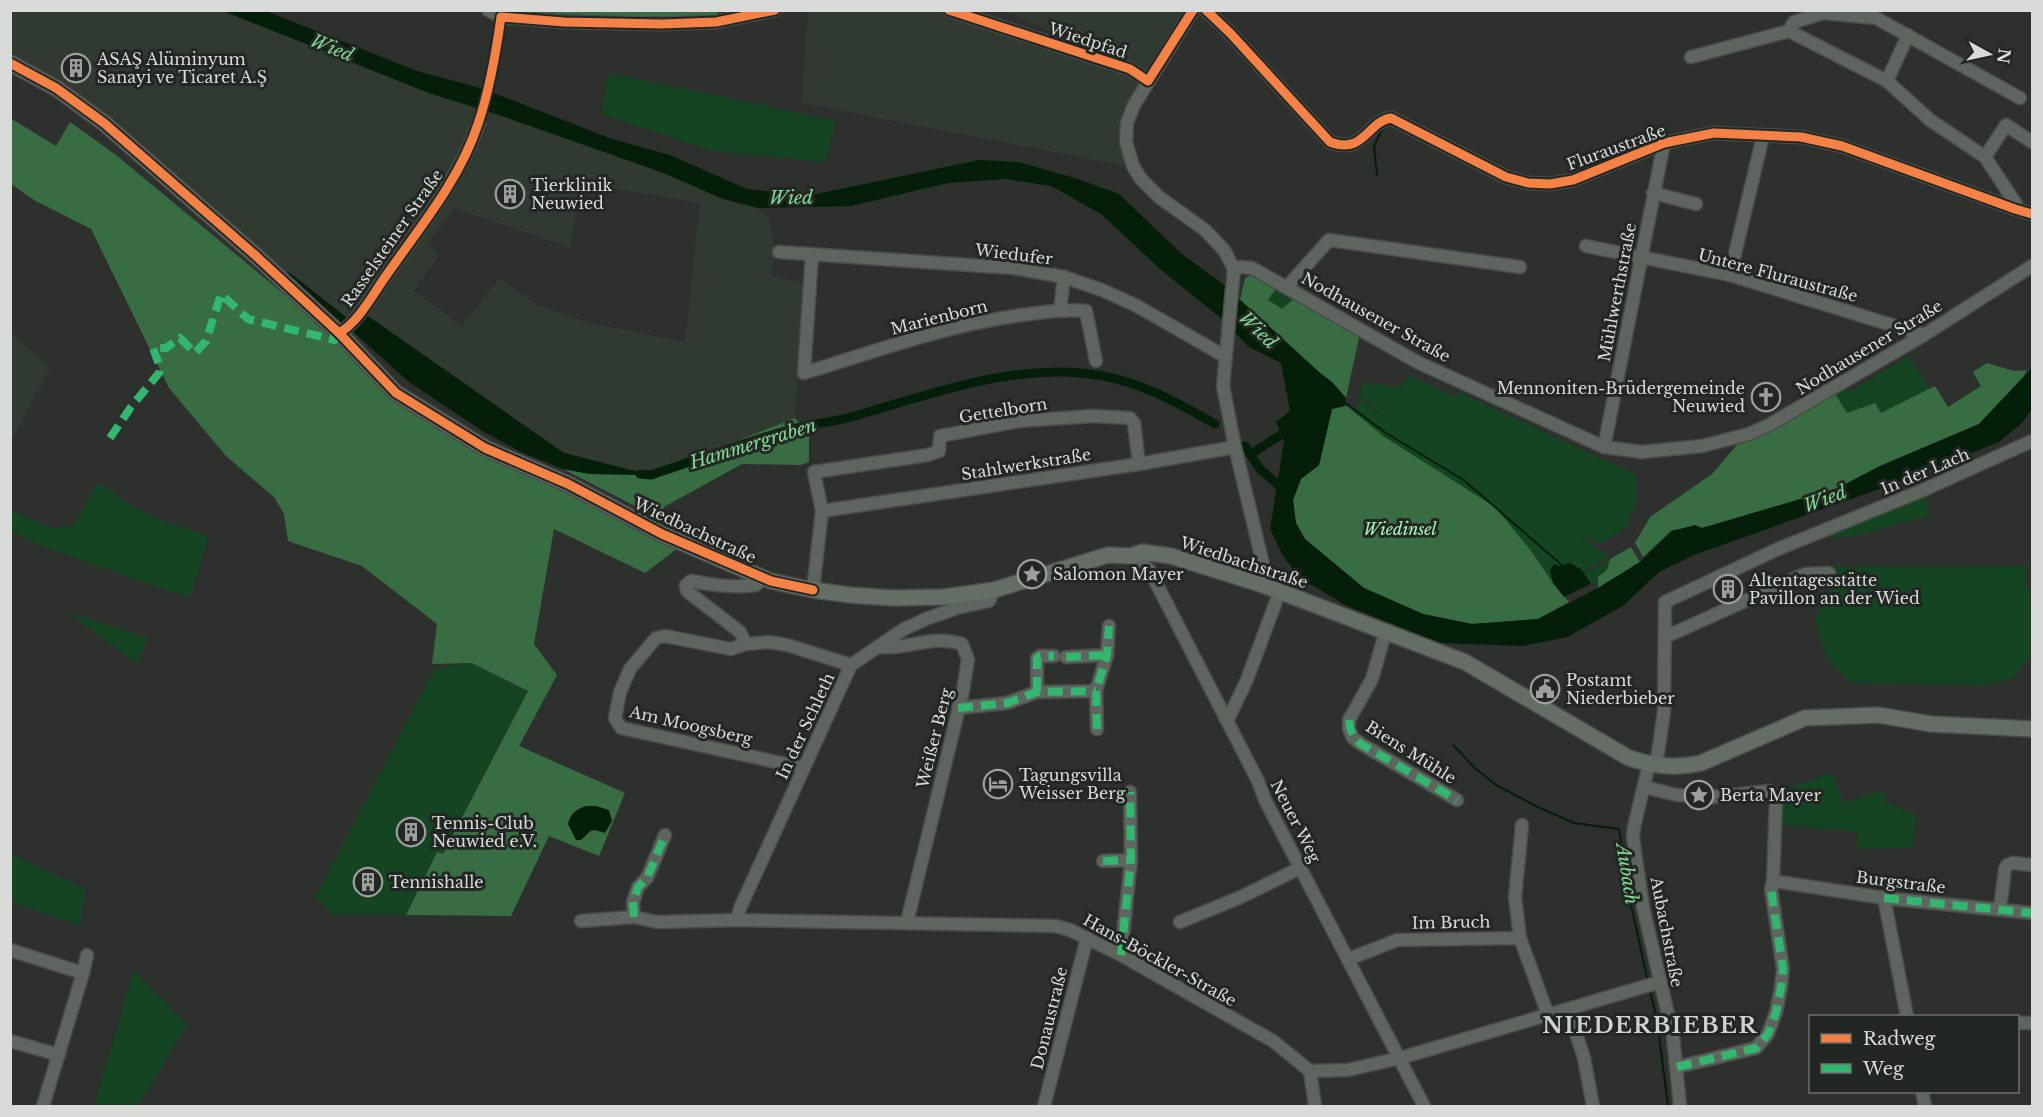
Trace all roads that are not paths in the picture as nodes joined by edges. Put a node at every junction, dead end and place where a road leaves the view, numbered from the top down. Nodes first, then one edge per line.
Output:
1 (488, 10) edge
2 (775, 10) edge
3 (948, 10) edge
4 (1193, 10) edge
5 (1206, 10) edge
6 (1789, 31) junction
7 (1908, 35) junction
8 (1691, 57) dead end
9 (10, 63) edge
10 (1148, 81) junction
11 (1887, 81) junction
12 (2020, 98) dead end
13 (479, 123) dead end
14 (1763, 136) junction
15 (2032, 142) edge
16 (1664, 143) junction
17 (1985, 156) junction
18 (1653, 193) junction
19 (1696, 204) dead end
20 (2015, 209) junction
21 (2032, 214) edge
22 (1586, 246) dead end
23 (779, 252) dead end
24 (812, 254) junction
25 (1641, 258) junction
26 (2032, 266) edge
27 (1520, 267) dead end
28 (1234, 269) junction
29 (1730, 275) junction
30 (1064, 277) junction
31 (1287, 287) junction
32 (1060, 310) junction
33 (339, 333) junction
34 (1924, 335) junction
35 (1226, 357) junction
36 (1096, 362) dead end
37 (2032, 441) edge
38 (1235, 447) junction
39 (1604, 447) junction
40 (1140, 464) junction
41 (822, 511) junction
42 (1131, 556) junction
43 (1829, 573) dead end
44 (761, 577) junction
45 (1260, 584) junction
46 (813, 590) junction
47 (994, 590) junction
48 (1280, 591) junction
49 (1665, 602) joint
50 (1109, 626) dead end
51 (1386, 630) junction
52 (1665, 637) junction
53 (746, 644) junction
54 (879, 647) junction
55 (1107, 655) junction
56 (851, 665) junction
57 (1096, 691) junction
58 (1037, 692) junction
59 (958, 708) junction
60 (1225, 718) junction
61 (1097, 729) dead end
62 (2032, 729) edge
63 (1653, 765) junction
64 (804, 768) junction
65 (1644, 787) junction
66 (1130, 792) dead end
67 (1457, 800) dead end
68 (1522, 825) dead end
69 (664, 835) dead end
70 (1131, 860) junction
71 (1103, 861) dead end
72 (2032, 865) edge
73 (1300, 868) junction
74 (1772, 885) junction
75 (1884, 898) junction
76 (2000, 909) junction
77 (2032, 913) edge
78 (634, 917) junction
79 (737, 920) junction
80 (581, 921) dead end
81 (907, 922) junction
82 (1180, 922) dead end
83 (1520, 938) junction
84 (1087, 939) junction
85 (10, 950) edge
86 (1121, 955) junction
87 (87, 956) dead end
88 (1349, 959) junction
89 (83, 973) junction
90 (1652, 984) junction
91 (1568, 1009) junction
92 (1548, 1015) junction
93 (1907, 1015) edge
94 (10, 1041) edge
95 (59, 1055) junction
96 (1400, 1058) junction
97 (1677, 1067) junction
98 (1310, 1071) junction
99 (43, 1107) edge
100 (1044, 1107) edge
101 (1315, 1107) edge
102 (1425, 1107) edge
103 (1593, 1107) edge
104 (1680, 1107) edge

1 - 2 street
3 - 10 street, Wiedpfad
4 - 10 street
5 - 16 street, Fluraustraße
6 - 7 street
6 - 8 street
6 - 11 street
7 - 11 street
7 - 12 street
9 - 33 main road, Wiedbachstraße
10 - 28 street
11 - 17 street
13 - 33 street, Rasselsteiner Straße
14 - 16 street, Fluraustraße
14 - 20 street, Fluraustraße
14 - 29 street
15 - 17 street
16 - 18 street, Mühlwerthstraße
17 - 20 street
18 - 19 street
18 - 25 street, Mühlwerthstraße
20 - 21 street, Fluraustraße
22 - 25 street, Untere Fluraustraße
23 - 24 street, Wiedufer
24 - 30 street, Wiedufer
24 - 32 street, Marienborn
25 - 29 street, Untere Fluraustraße
25 - 39 street, Mühlwerthstraße
26 - 34 street, Nodhausener Straße
27 - 31 street, Nodhausener Straße
28 - 31 street, Nodhausener Straße
28 - 35 street
29 - 34 street, Untere Fluraustraße
30 - 32 street
30 - 35 street, Wiedufer
31 - 39 street, Nodhausener Straße
32 - 36 street, Marienborn
33 - 44 main road, Wiedbachstraße
34 - 39 street, Nodhausener Straße
35 - 38 street
37 - 49 street, In der Lach
38 - 40 street, Stahlwerkstraße
38 - 45 street
40 - 41 street, Stahlwerkstraße
40 - 41 street, Gettelborn
41 - 46 street
42 - 45 main road, Wiedbachstraße
42 - 47 main road, Wiedbachstraße
42 - 60 street, Neuer Weg
43 - 52 street
44 - 46 main road, Wiedbachstraße
44 - 53 street
45 - 48 main road, Wiedbachstraße
46 - 47 main road, Wiedbachstraße
47 - 54 street, In der Schleth
48 - 51 main road, Wiedbachstraße
48 - 60 street
49 - 52 street, Aubachstraße
50 - 55 street
51 - 63 main road, Wiedbachstraße
51 - 67 street, Biens Mühle
52 - 63 street, Aubachstraße
53 - 56 street, Am Moogsberg
53 - 64 street, Am Moogsberg
54 - 56 street, In der Schleth
54 - 59 street, Weißer Berg
55 - 57 street
55 - 58 street
56 - 64 street, In der Schleth
57 - 58 street
57 - 61 street
58 - 59 street
59 - 81 street, Weißer Berg
60 - 73 street, Neuer Weg
62 - 63 main road, Wiedbachstraße
63 - 65 street, Aubachstraße
64 - 79 street, In der Schleth
65 - 74 street
65 - 90 street, Aubachstraße
66 - 70 street
68 - 83 street
69 - 78 street
70 - 71 street
70 - 86 street
72 - 76 street
73 - 82 street
73 - 88 street, Neuer Weg
74 - 75 street, Burgstraße
74 - 97 street
75 - 76 street, Burgstraße
75 - 93 street
76 - 77 street, Burgstraße
78 - 79 street, Hans-Böckler-Straße
78 - 80 street, Hans-Böckler-Straße
79 - 81 street, Hans-Böckler-Straße
81 - 84 street, Hans-Böckler-Straße
83 - 88 street, Im Bruch
83 - 92 street
84 - 86 street, Hans-Böckler-Straße
84 - 100 street, Donaustraße
85 - 89 street
86 - 98 street, Hans-Böckler-Straße
87 - 89 street
88 - 96 street, Neuer Weg
89 - 95 street
90 - 91 street
90 - 97 street, Aubachstraße
91 - 92 street
91 - 103 street
92 - 96 street
94 - 95 street
95 - 99 street
96 - 98 street
96 - 102 street, Neuer Weg
97 - 104 street, Aubachstraße
98 - 101 street

